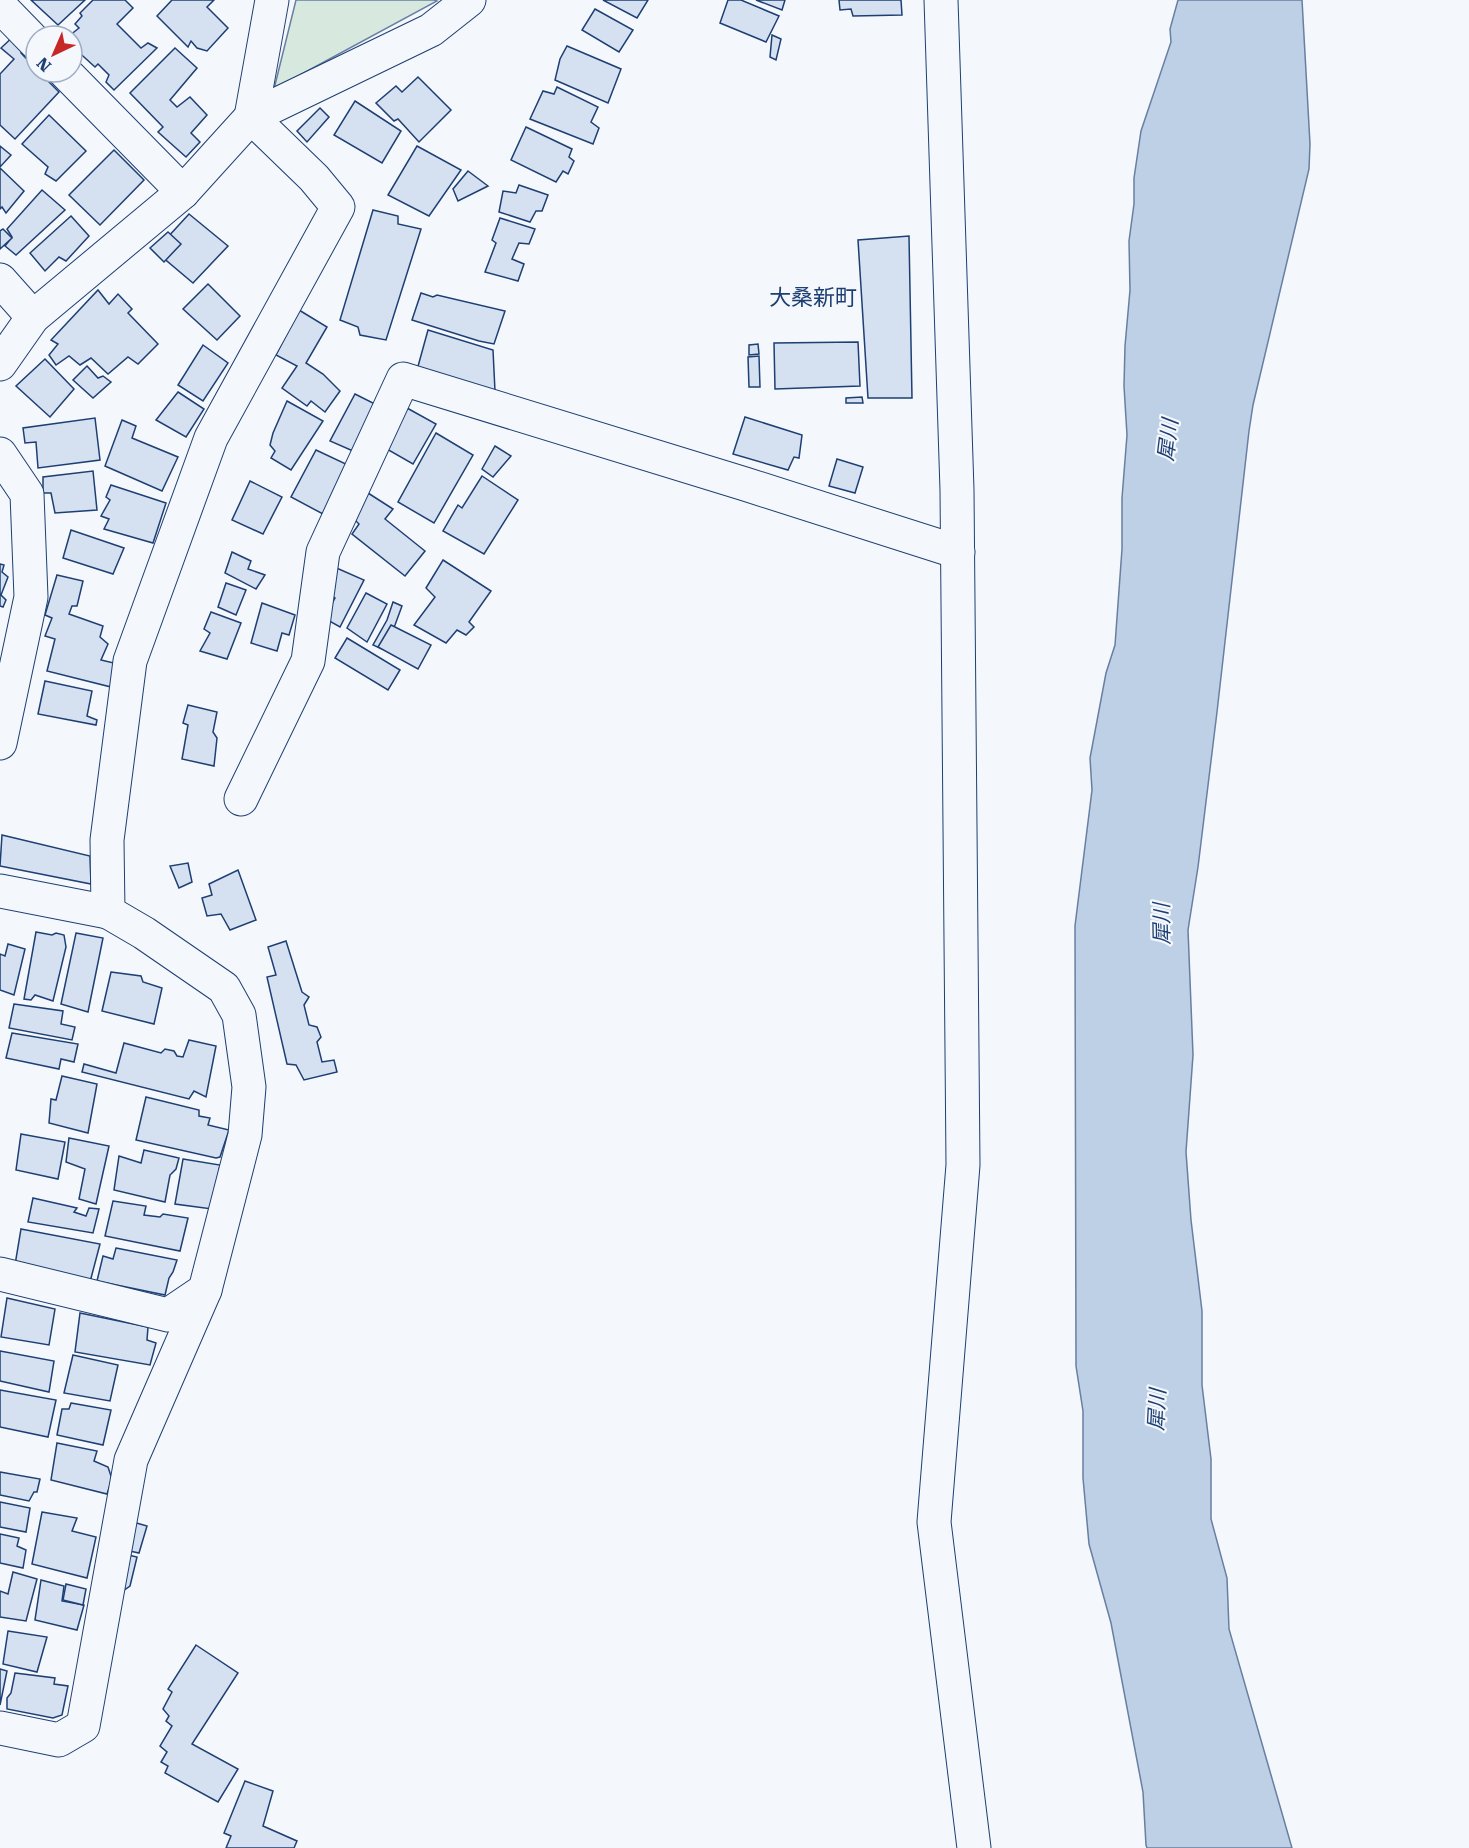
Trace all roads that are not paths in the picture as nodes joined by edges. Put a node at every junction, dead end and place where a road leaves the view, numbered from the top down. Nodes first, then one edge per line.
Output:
1 (272, 0) edge
2 (469, 0) edge
3 (940, 0) edge
4 (0, 6) edge
5 (24, 31) edge
6 (77, 84) edge
7 (251, 117) junction
8 (183, 192) junction
9 (0, 280) edge
10 (33, 317) junction
11 (0, 364) edge
12 (0, 454) edge
13 (958, 552) junction
14 (0, 743) edge
15 (242, 799) dead end
16 (0, 891) edge
17 (108, 912) junction
18 (0, 1274) edge
19 (205, 1290) junction
20 (0, 1728) edge
21 (974, 1848) edge

1 - 7 street
2 - 7 street
3 - 13 street
4 - 5 street
6 - 8 street
7 - 8 street
7 - 17 street
8 - 10 street
9 - 10 street
10 - 11 street
12 - 14 street
13 - 15 street
13 - 21 street
16 - 17 street
17 - 19 street
18 - 19 street
19 - 20 street

